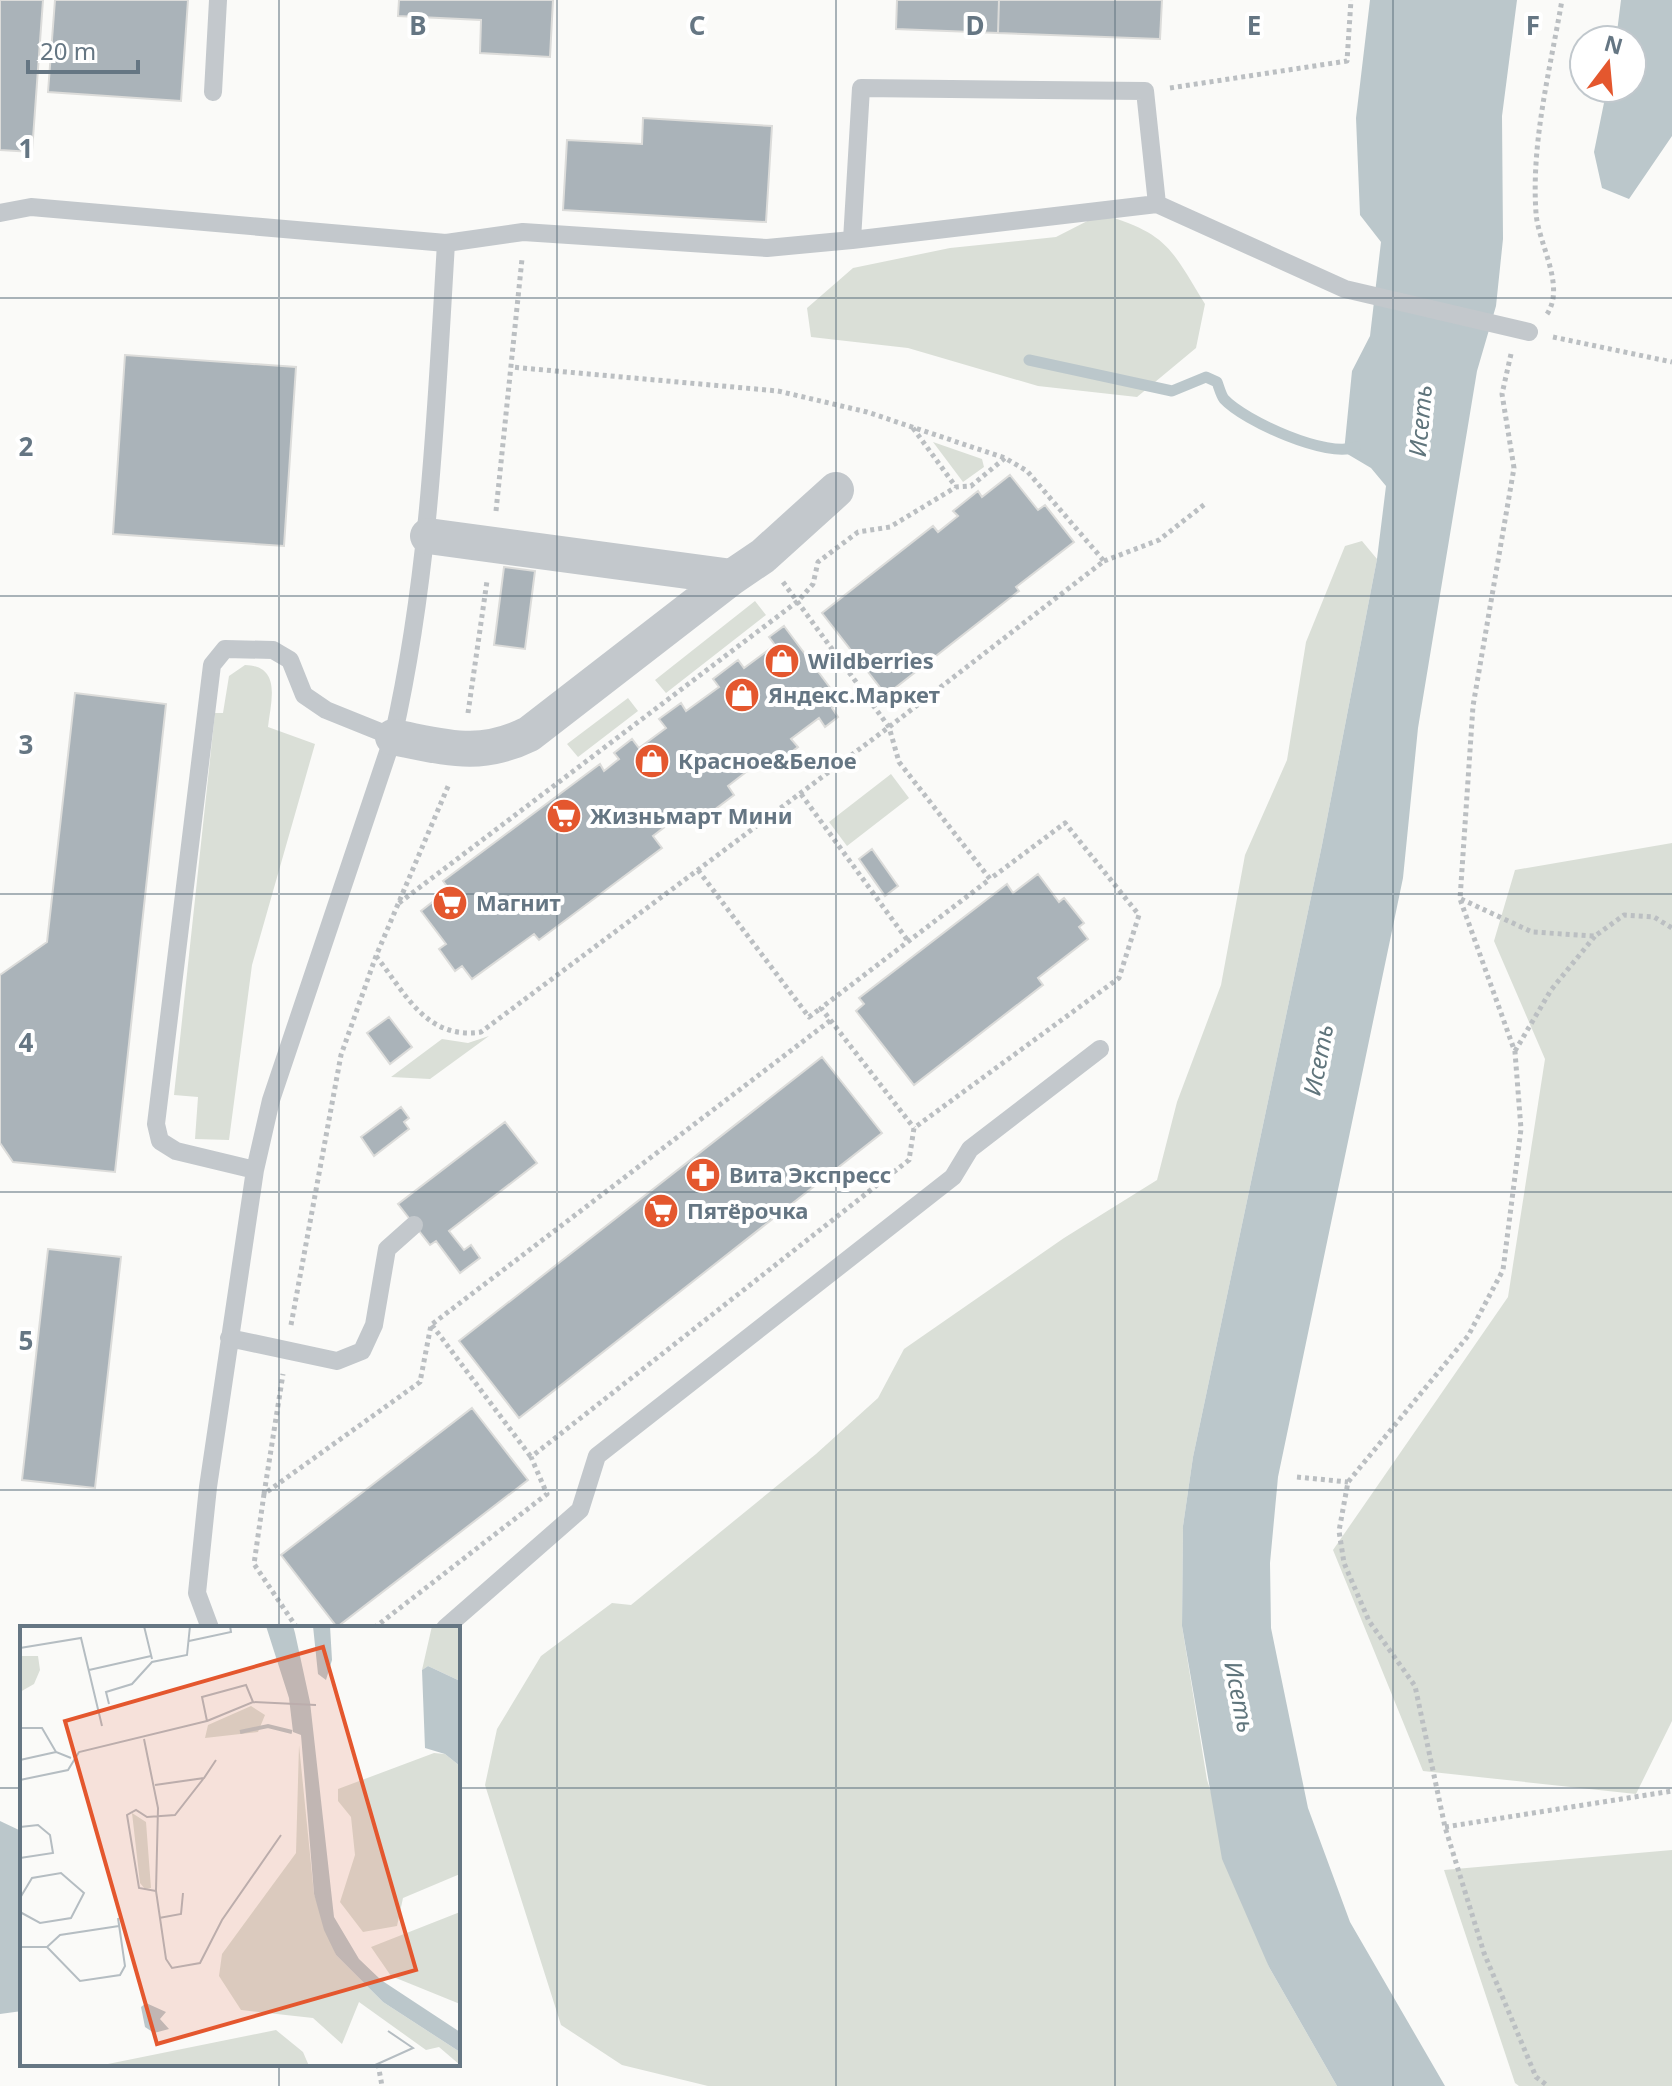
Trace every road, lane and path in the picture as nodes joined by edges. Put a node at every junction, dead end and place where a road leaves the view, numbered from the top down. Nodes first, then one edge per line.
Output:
1 (218, 0) edge
2 (1351, 0) edge
3 (1562, 0) edge
4 (1145, 91) junction
5 (213, 92) dead end
6 (1157, 204) junction
7 (0, 213) edge
8 (852, 240) junction
9 (446, 243) junction
10 (523, 250) dead end
11 (1529, 332) junction
12 (1672, 362) edge
13 (511, 367) junction
14 (913, 427) junction
15 (1005, 458) junction
16 (956, 487) junction
17 (836, 490) dead end
18 (1205, 504) dead end
19 (428, 536) junction
20 (492, 545) junction
21 (763, 556) junction
22 (1104, 561) junction
23 (732, 577) junction
24 (798, 601) junction
25 (889, 727) junction
26 (393, 737) junction
27 (463, 750) junction
28 (801, 794) junction
29 (698, 870) junction
30 (990, 879) junction
31 (1460, 899) junction
32 (398, 904) junction
33 (1672, 928) edge
34 (1595, 936) junction
35 (908, 941) junction
36 (376, 956) junction
37 (821, 1008) junction
38 (831, 1020) junction
39 (1100, 1049) dead end
40 (1515, 1052) junction
41 (914, 1128) junction
42 (255, 1170) junction
43 (414, 1225) dead end
44 (431, 1325) junction
45 (229, 1338) junction
46 (287, 1350) junction
47 (531, 1457) junction
48 (1297, 1477) dead end
49 (1348, 1482) junction
50 (264, 1494) junction
51 (209, 1626) edge
52 (296, 1626) edge
53 (377, 1626) edge
54 (447, 1626) edge
55 (1672, 1791) edge
56 (1445, 1827) junction
57 (378, 2066) edge
58 (382, 2086) edge
59 (1548, 2086) edge

1 - 5 lane
2 - 4 path
3 - 11 path
4 - 6 lane
4 - 8 lane
6 - 8 lane
6 - 11 lane
7 - 9 lane
8 - 9 lane
9 - 19 lane
10 - 13 path
11 - 12 path
11 - 31 path
13 - 14 path
13 - 20 path
14 - 15 path
14 - 16 path
15 - 16 path
15 - 22 path
16 - 24 path
17 - 21 street
18 - 22 path
19 - 20 street
19 - 26 lane
20 - 23 street
20 - 27 path
21 - 23 street
21 - 24 path
22 - 25 path
23 - 27 street
24 - 25 path
24 - 32 path
25 - 28 path
25 - 30 path
26 - 27 street
26 - 42 lane
26 - 42 lane
27 - 32 path
28 - 29 path
28 - 35 path
29 - 36 path
29 - 37 path
30 - 35 path
30 - 41 path
31 - 34 path
31 - 40 path
32 - 36 path
33 - 34 path
34 - 40 path
35 - 37 path
36 - 46 path
37 - 38 path
38 - 41 path
38 - 44 path
39 - 54 lane
40 - 49 path
41 - 47 path
42 - 45 lane
43 - 46 lane
44 - 47 path
44 - 50 path
45 - 46 lane
45 - 51 lane
46 - 50 path
47 - 53 path
48 - 49 path
49 - 56 path
50 - 52 path
55 - 56 path
56 - 59 path
57 - 58 path

